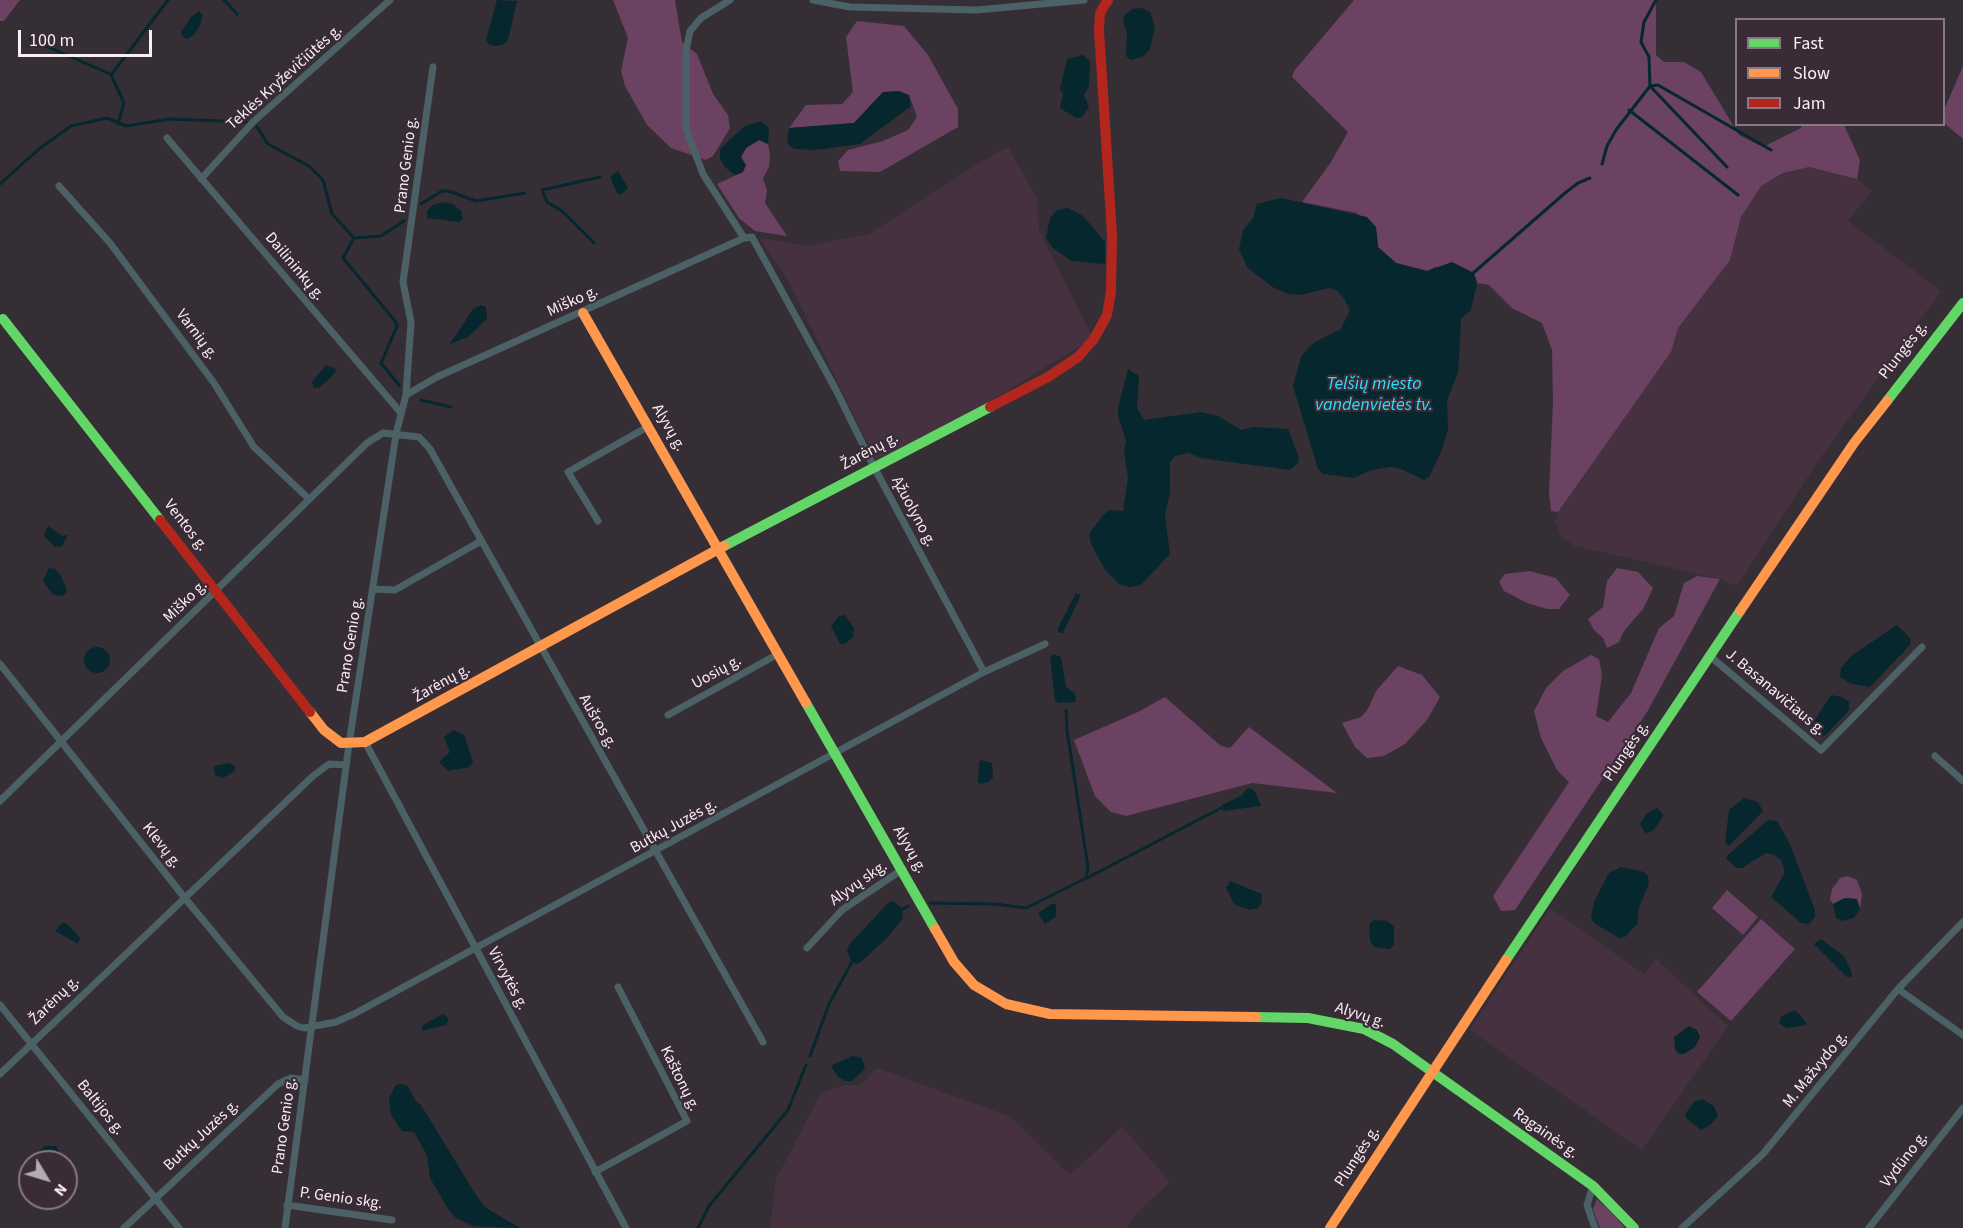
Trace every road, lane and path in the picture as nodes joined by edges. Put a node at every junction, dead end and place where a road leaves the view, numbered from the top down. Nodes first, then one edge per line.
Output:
1 (390, 0) edge
2 (730, 0) edge
3 (813, 0) edge
4 (1084, 0) edge
5 (1108, 0) edge
6 (433, 67) dead end
7 (167, 138) dead end
8 (201, 179) junction
9 (59, 186) dead end
10 (748, 238) junction
11 (1963, 303) edge
12 (583, 313) junction
13 (3, 319) dead end
14 (406, 395) junction
15 (401, 413) junction
16 (649, 426) junction
17 (396, 434) junction
18 (874, 467) junction
19 (309, 499) junction
20 (598, 521) dead end
21 (481, 540) junction
22 (720, 548) junction
23 (373, 589) junction
24 (217, 591) junction
25 (1045, 644) dead end
26 (1922, 647) dead end
27 (539, 648) junction
28 (778, 654) junction
29 (1710, 656) junction
30 (0, 664) edge
31 (984, 672) junction
32 (668, 716) dead end
33 (61, 741) junction
34 (365, 742) junction
35 (349, 744) junction
36 (836, 754) junction
37 (1935, 756) dead end
38 (346, 765) junction
39 (1963, 781) edge
40 (0, 801) edge
41 (656, 852) junction
42 (903, 869) junction
43 (184, 897) junction
44 (1963, 922) edge
45 (807, 948) dead end
46 (476, 950) junction
47 (618, 987) dead end
48 (1898, 989) junction
49 (0, 1005) edge
50 (313, 1027) junction
51 (1963, 1035) edge
52 (762, 1042) dead end
53 (32, 1045) junction
54 (1432, 1071) junction
55 (0, 1074) edge
56 (305, 1080) junction
57 (1963, 1108) edge
58 (595, 1172) junction
59 (1593, 1186) junction
60 (156, 1198) junction
61 (287, 1205) junction
62 (392, 1220) dead end
63 (124, 1228) edge
64 (179, 1228) edge
65 (285, 1228) edge
66 (626, 1228) edge
67 (1330, 1228) edge
68 (1595, 1228) edge
69 (1634, 1228) edge
70 (1682, 1228) edge
71 (1869, 1228) edge

1 - 8 street, Teklės Kryževičiūtės g.
2 - 10 street, Ąžuolyno g.
3 - 4 street
5 - 18 street, Žarėnų g.
6 - 14 street, Prano Genio g.
7 - 8 street, Dailininkų g.
8 - 15 street, Dailininkų g.
9 - 19 street, Varnių g.
10 - 12 street, Miško g.
10 - 18 street, Ąžuolyno g.
11 - 29 street, Plungės g.
12 - 14 street, Miško g.
12 - 16 street, Alyvų g.
13 - 24 street, Ventos g.
14 - 15 street, Prano Genio g.
15 - 17 street, Prano Genio g.
16 - 20 street
16 - 22 street, Alyvų g.
17 - 19 street, Miško g.
17 - 21 street, Aušros g.
17 - 23 street, Prano Genio g.
18 - 22 street, Žarėnų g.
18 - 31 street, Ąžuolyno g.
19 - 24 street, Miško g.
21 - 23 street
21 - 27 street, Aušros g.
22 - 27 street, Žarėnų g.
22 - 28 street, Alyvų g.
23 - 35 street, Prano Genio g.
24 - 33 street, Miško g.
24 - 35 street, Ventos g.
25 - 31 street, Butkų Juzės g.
26 - 29 street, J. Basanavičiaus g.
27 - 34 street, Žarėnų g.
27 - 41 street, Aušros g.
28 - 32 street, Uosių g.
28 - 36 street, Alyvų g.
29 - 54 street, Plungės g.
30 - 33 street, Klevų g.
31 - 36 street, Butkų Juzės g.
33 - 40 street, Miško g.
33 - 43 street, Klevų g.
34 - 35 street, Žarėnų g.
34 - 46 street, Virvytės g.
35 - 38 street, Prano Genio g.
36 - 41 street, Butkų Juzės g.
36 - 42 street, Alyvų g.
37 - 39 street
38 - 43 street, Žarėnų g.
38 - 50 street, Prano Genio g.
41 - 46 street, Butkų Juzės g.
41 - 52 street, Aušros g.
42 - 45 street, Alyvų skg.
42 - 54 street, Alyvų g.
43 - 50 street, Klevų g.
43 - 53 street, Žarėnų g.
44 - 48 street, M. Mažvydo g.
46 - 50 street, Butkų Juzės g.
46 - 58 street, Virvytės g.
47 - 58 street, Kaštonų g.
48 - 51 street
48 - 70 street, M. Mažvydo g.
49 - 53 street, Baltijos g.
50 - 56 street, Prano Genio g.
53 - 55 street, Žarėnų g.
53 - 60 street, Baltijos g.
54 - 59 street, Ragainės g.
54 - 67 street, Plungės g.
56 - 60 street, Butkų Juzės g.
56 - 61 street, Prano Genio g.
57 - 71 street, Vydūno g.
58 - 66 street, Virvytės g.
59 - 68 street
59 - 69 street, Ragainės g.
60 - 63 street, Butkų Juzės g.
60 - 64 street, Baltijos g.
61 - 62 street, P. Genio skg.
61 - 65 street, Prano Genio g.

